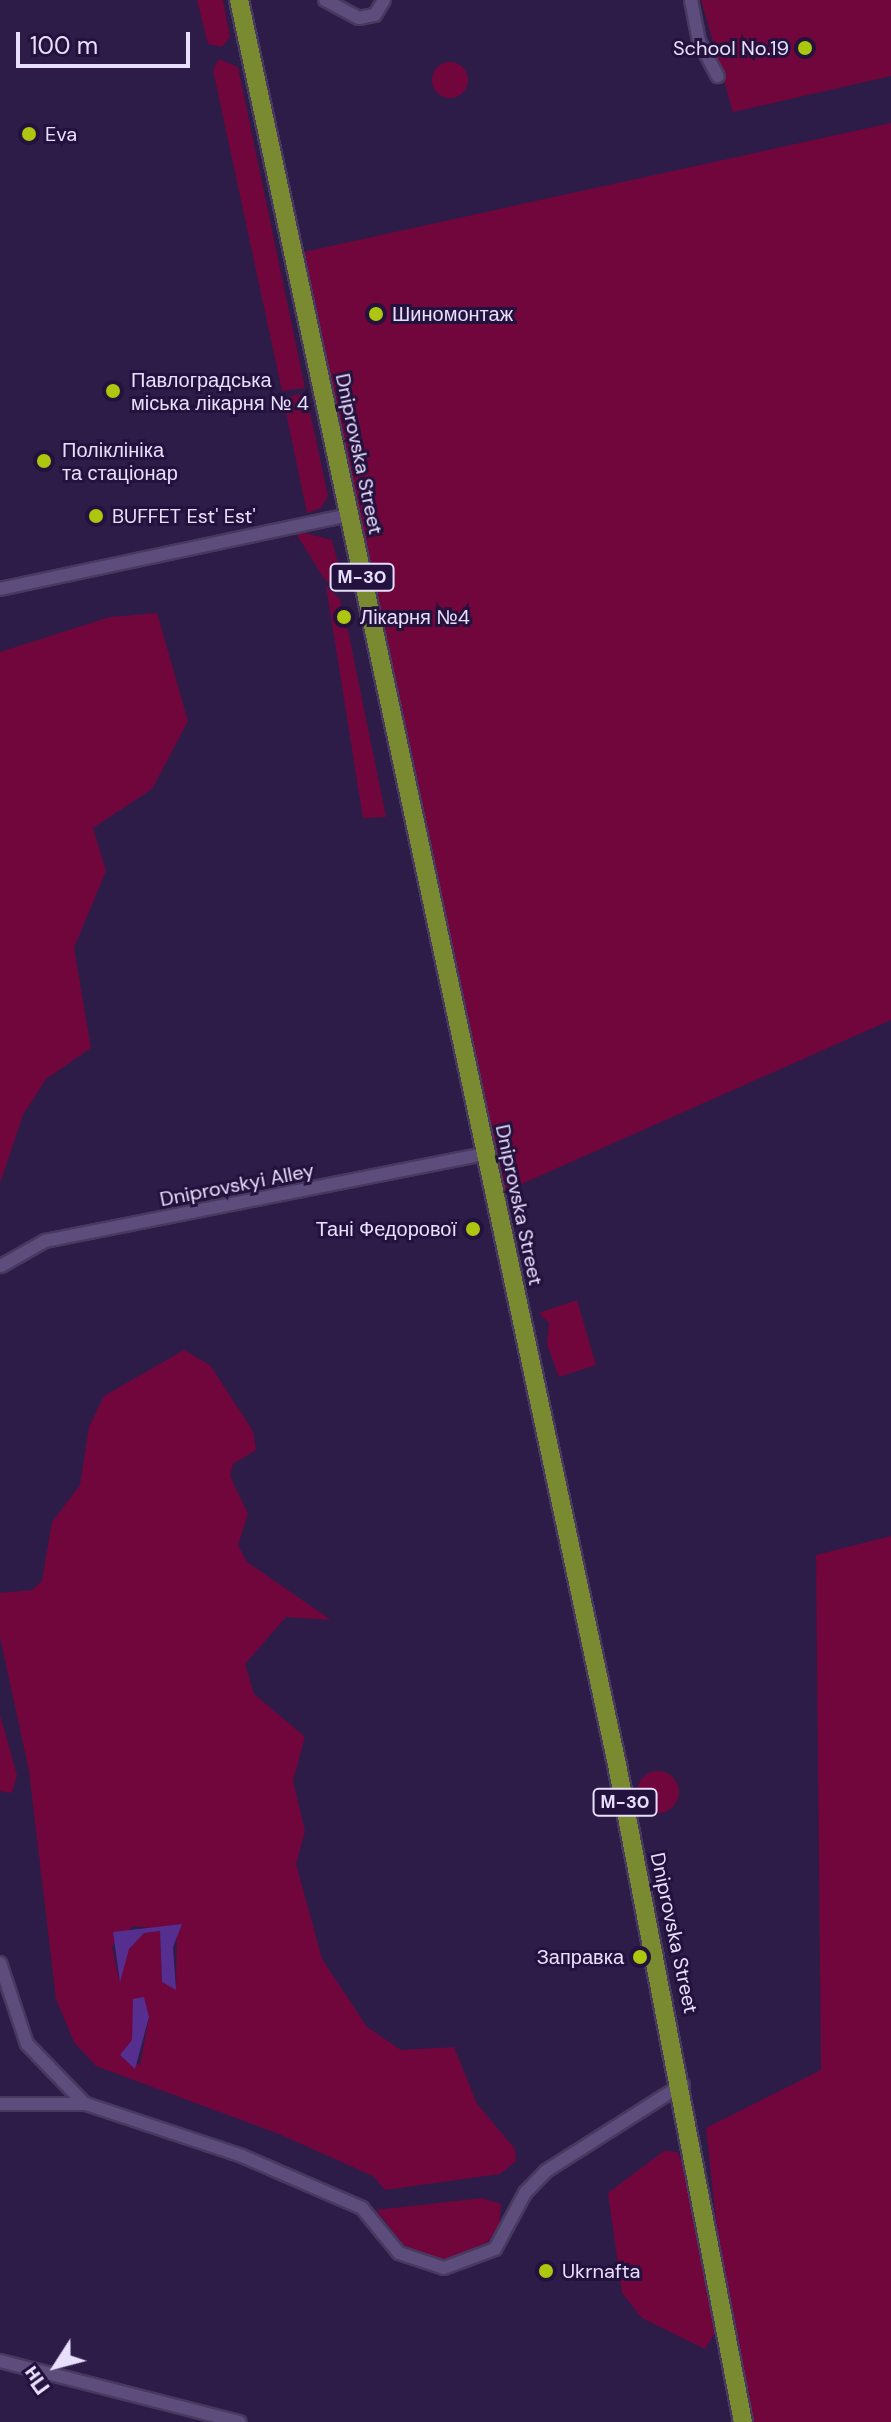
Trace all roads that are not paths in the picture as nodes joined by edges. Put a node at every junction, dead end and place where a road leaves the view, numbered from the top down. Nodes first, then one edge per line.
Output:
1 (239, 0) edge
2 (325, 0) edge
3 (384, 0) edge
4 (691, 0) edge
5 (718, 76) dead end
6 (349, 515) junction
7 (0, 589) edge
8 (485, 1154) junction
9 (1, 1266) edge
10 (0, 1963) edge
11 (683, 2084) junction
12 (0, 2104) edge
13 (86, 2104) junction
14 (0, 2361) edge
15 (239, 2422) edge
16 (743, 2422) edge

1 - 6 highway, Dniprovska Street / М-30
2 - 3 street
4 - 5 street
6 - 7 street
6 - 8 highway, Dniprovska Street / М-30
8 - 9 street, Dniprovskyi Alley
8 - 11 highway, Dniprovska Street / М-30
10 - 13 street
11 - 13 street
11 - 16 highway, Dniprovska Street / М-30
12 - 13 street
14 - 15 street

